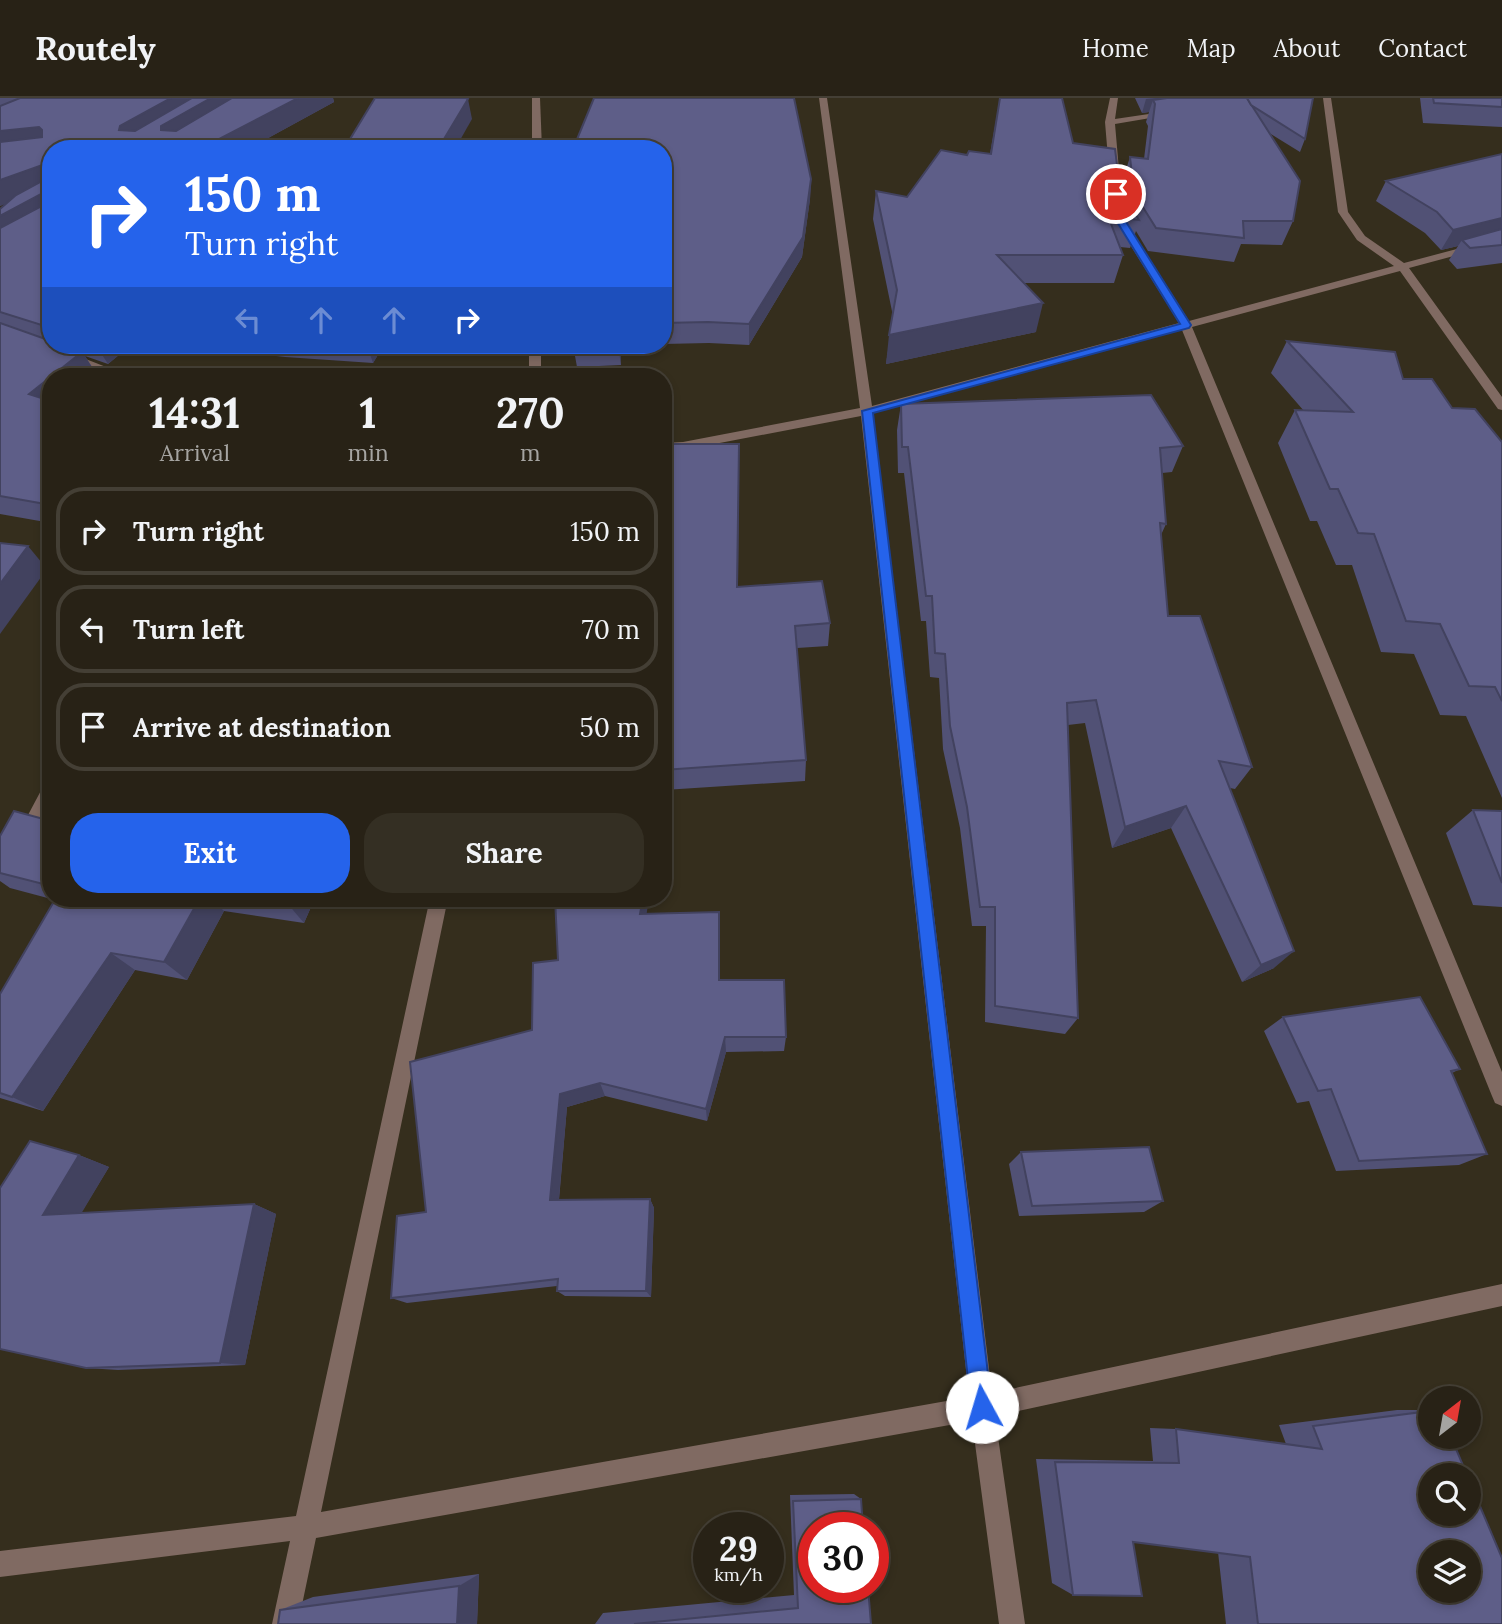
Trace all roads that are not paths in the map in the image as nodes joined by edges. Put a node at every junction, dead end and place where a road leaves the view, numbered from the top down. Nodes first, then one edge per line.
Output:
1 (536, 98) edge
2 (823, 98) edge
3 (1114, 98) edge
4 (1327, 98) edge
5 (1175, 114) edge
6 (1110, 122) junction
7 (537, 140) edge
8 (1115, 177) edge
9 (1117, 204) edge
10 (1502, 240) edge
11 (1403, 267) junction
12 (1186, 325) junction
13 (61, 354) edge
14 (100, 368) edge
15 (1502, 406) edge
16 (867, 411) junction
17 (672, 447) edge
18 (42, 805) edge
19 (19, 849) edge
20 (437, 907) edge
21 (1502, 1096) edge
22 (1502, 1295) edge
23 (982, 1407) junction
24 (306, 1527) junction
25 (0, 1564) edge
26 (285, 1624) edge
27 (1012, 1624) edge

1 - 7 street
2 - 16 street
3 - 6 street
4 - 11 street
5 - 6 street
6 - 8 street
9 - 12 street
10 - 11 street
11 - 12 street
11 - 15 street
12 - 16 street
12 - 21 street
13 - 14 street
16 - 17 street
16 - 23 street
18 - 19 street
20 - 24 street
22 - 23 street
23 - 24 street
23 - 27 street
24 - 25 street
24 - 26 street

